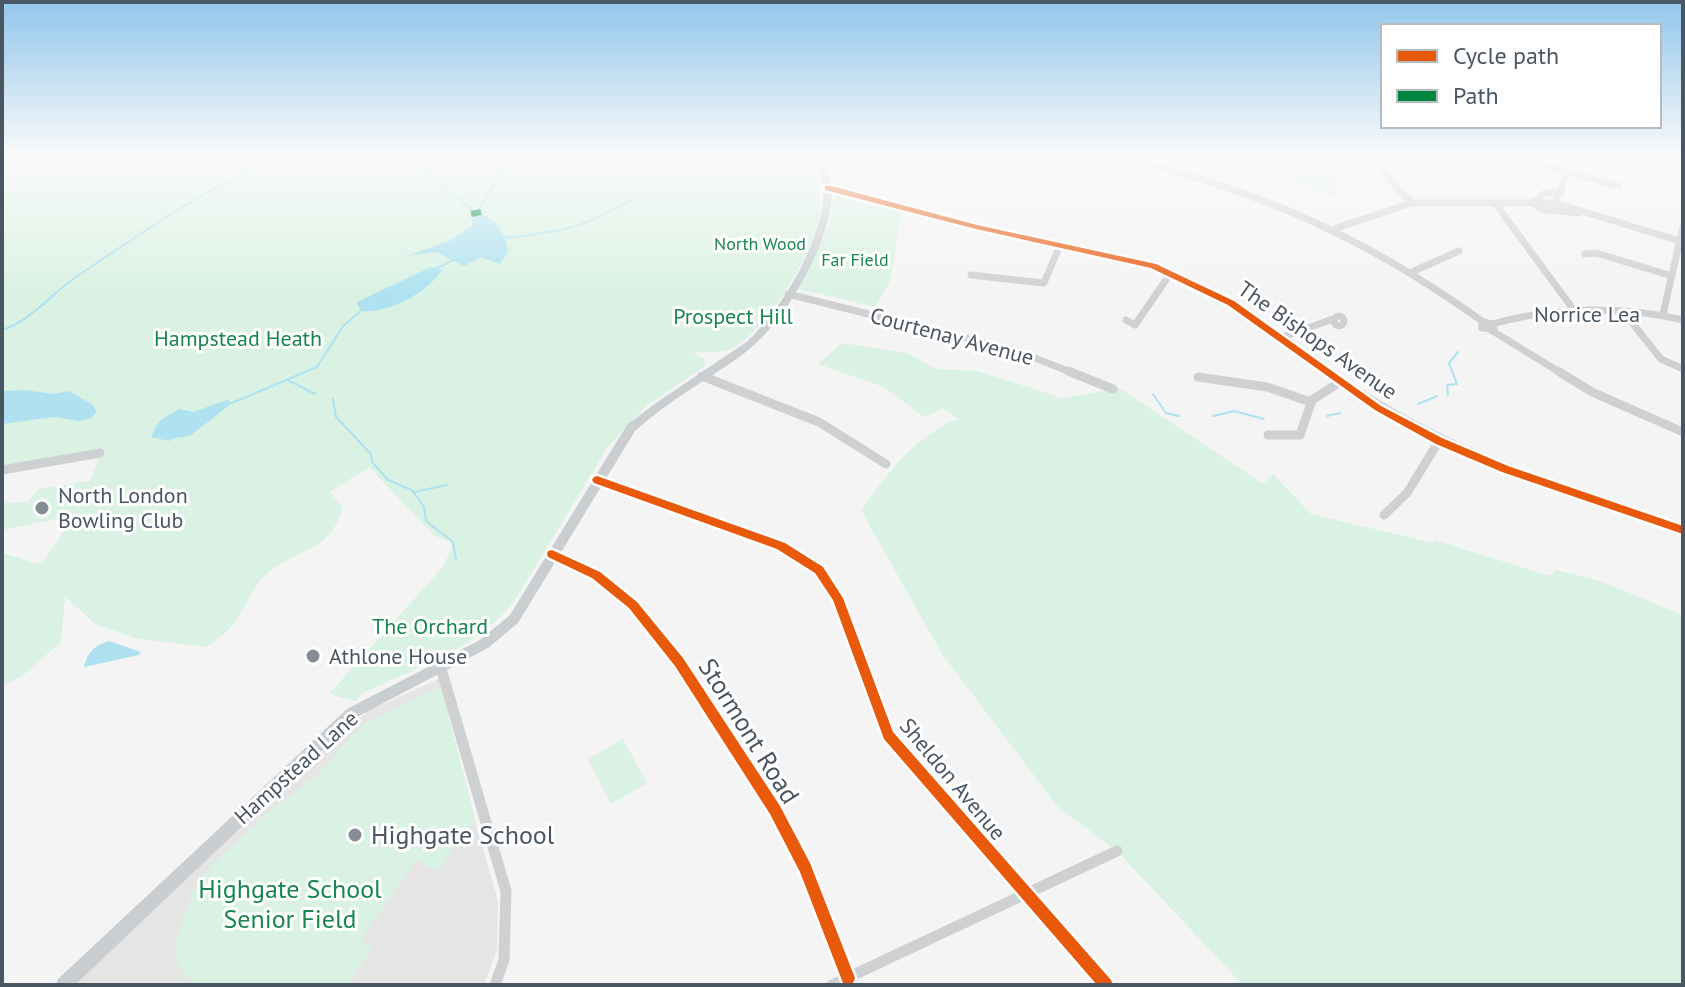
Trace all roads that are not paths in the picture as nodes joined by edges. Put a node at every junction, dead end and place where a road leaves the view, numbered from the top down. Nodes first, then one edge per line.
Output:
1 (827, 204) edge
2 (893, 204) edge
3 (1276, 204) edge
4 (1409, 204) edge
5 (1496, 204) edge
6 (1535, 204) edge
7 (1558, 204) edge
8 (1581, 212) junction
9 (1683, 227) edge
10 (1336, 228) junction
11 (1680, 241) junction
12 (1060, 245) junction
13 (1459, 251) dead end
14 (1585, 254) dead end
15 (1414, 271) junction
16 (1170, 274) junction
17 (971, 275) dead end
18 (1672, 276) junction
19 (788, 294) junction
20 (1141, 296) dead end
21 (1150, 300) junction
22 (1576, 313) junction
23 (1625, 314) junction
24 (1663, 314) junction
25 (1333, 319) dead end
26 (1126, 320) dead end
27 (1683, 320) edge
28 (1491, 327) junction
29 (1280, 338) junction
30 (1683, 369) edge
31 (702, 376) junction
32 (1203, 381) dead end
33 (1340, 382) junction
34 (1113, 389) dead end
35 (1311, 402) junction
36 (1683, 432) edge
37 (1268, 435) dead end
38 (1439, 441) junction
39 (100, 453) dead end
40 (886, 464) dead end
41 (2, 470) edge
42 (597, 480) junction
43 (1384, 515) dead end
44 (1683, 530) edge
45 (552, 554) junction
46 (440, 665) junction
47 (1117, 851) dead end
48 (1024, 894) junction
49 (848, 978) junction
50 (64, 985) edge
51 (495, 985) edge
52 (832, 985) edge
53 (1106, 985) edge

1 - 19 main road, Hampstead Lane
2 - 12 street, The Bishops Avenue
3 - 10 street
4 - 10 street
5 - 22 street
6 - 8 street
7 - 8 street
8 - 11 street
9 - 11 street
10 - 15 street
11 - 18 street
12 - 16 street, The Bishops Avenue
12 - 17 street
13 - 15 street
14 - 18 street
15 - 28 street
16 - 21 street
16 - 29 street, The Bishops Avenue
18 - 24 street
19 - 31 main road, Hampstead Lane
19 - 34 street, Courtenay Avenue
20 - 21 street
21 - 26 street
22 - 23 street, Norrice Lea
22 - 28 street, Norrice Lea
23 - 24 street, Norrice Lea
23 - 30 street
24 - 27 street, Norrice Lea
25 - 29 street
28 - 36 street
29 - 33 street, The Bishops Avenue
31 - 40 street
31 - 42 main road, Hampstead Lane
32 - 35 street
33 - 35 street
33 - 38 street, The Bishops Avenue
35 - 37 street
38 - 43 street
38 - 44 street, The Bishops Avenue
39 - 41 street
42 - 45 main road, Hampstead Lane
42 - 48 street, Sheldon Avenue
45 - 46 main road, Hampstead Lane
45 - 49 street, Stormont Road
46 - 50 main road, Hampstead Lane
46 - 51 street
47 - 48 street
48 - 49 street
48 - 53 street, Sheldon Avenue
49 - 52 street

